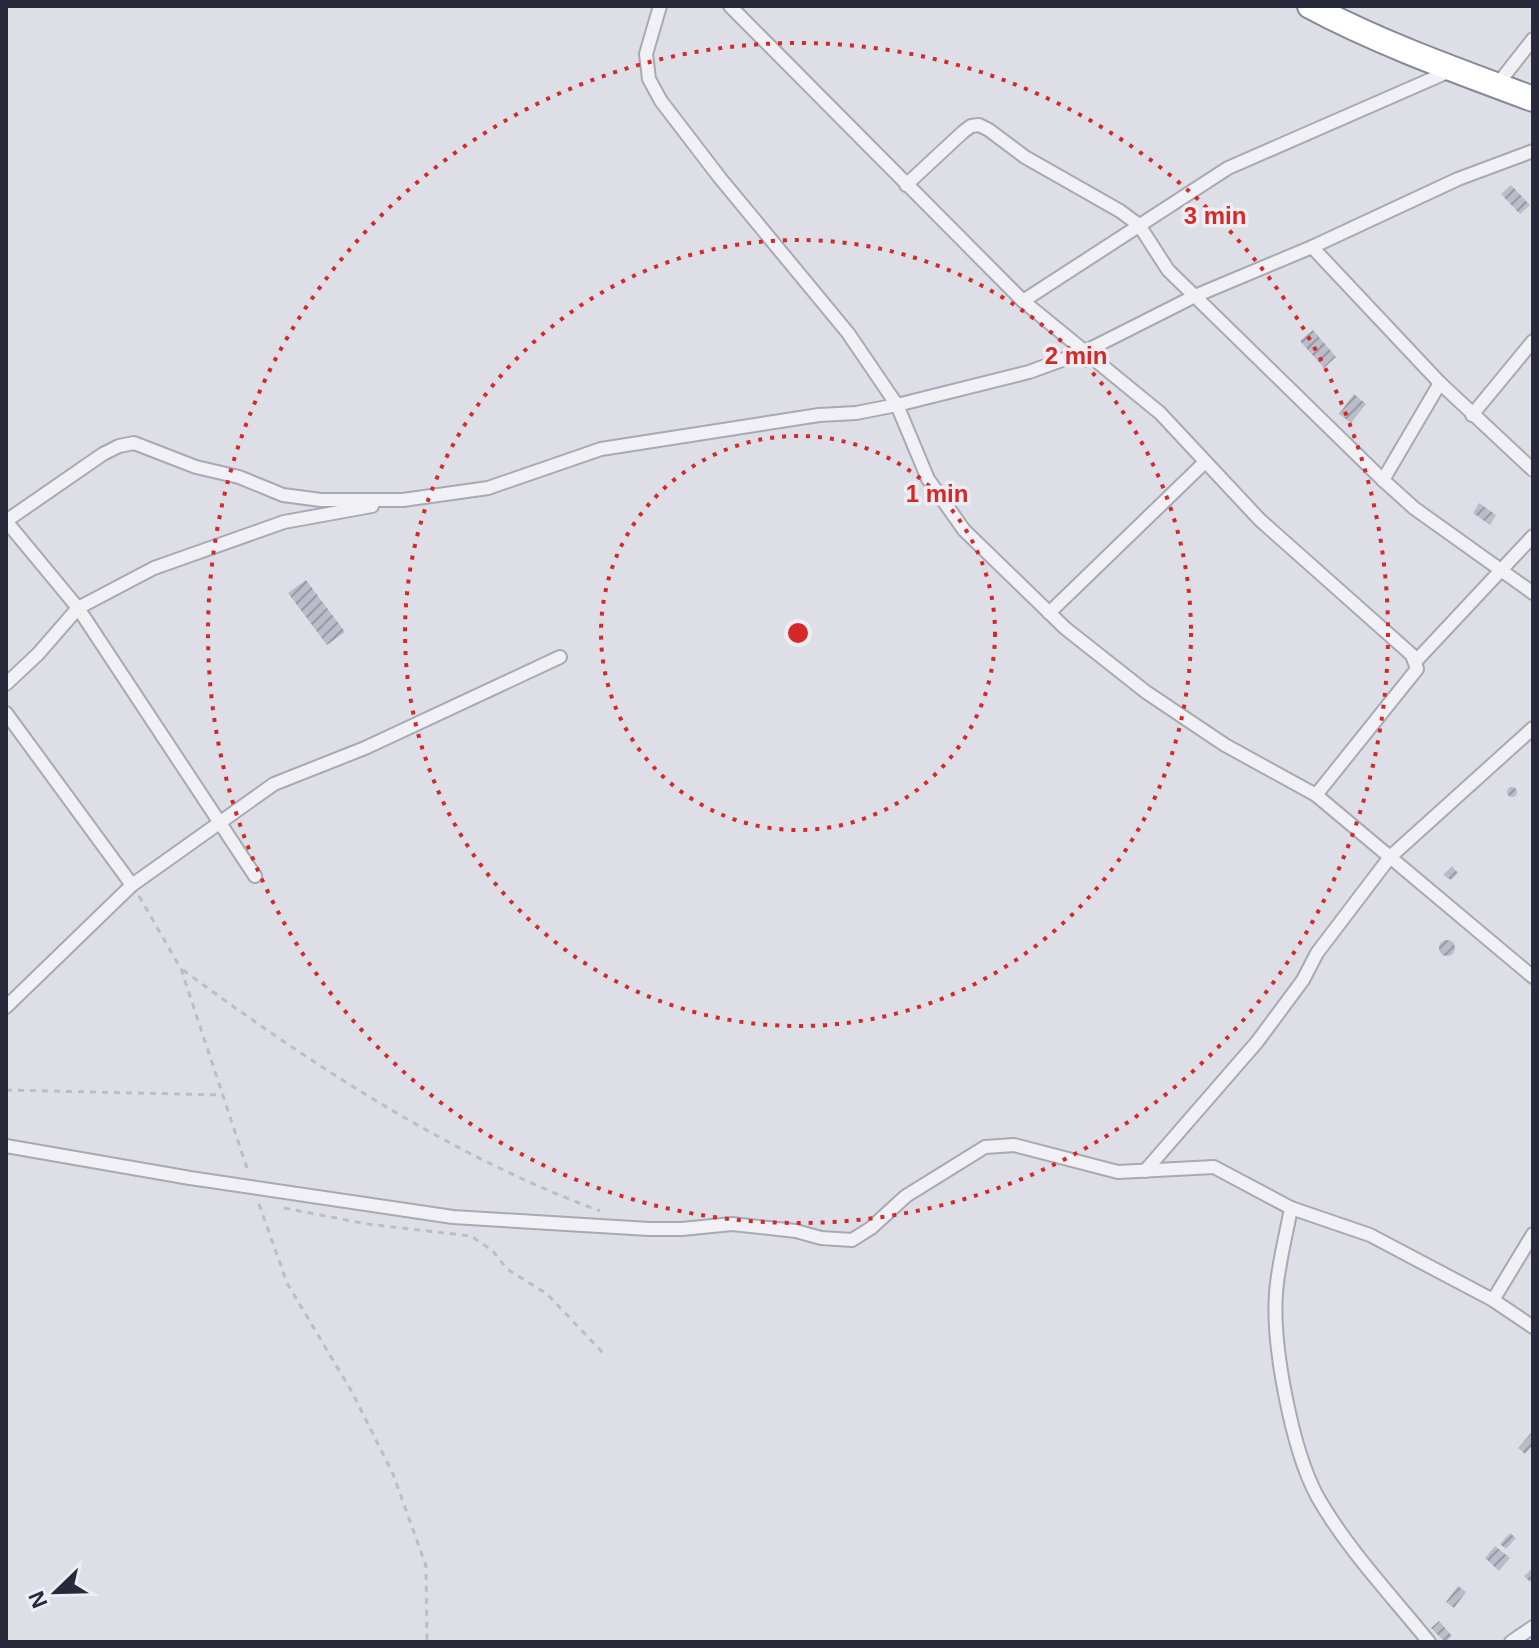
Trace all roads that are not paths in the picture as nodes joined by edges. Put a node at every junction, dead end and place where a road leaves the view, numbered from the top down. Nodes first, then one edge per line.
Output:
1 (660, 6) edge
2 (730, 6) edge
3 (1310, 6) edge
4 (1533, 39) edge
5 (1452, 69) junction
6 (1497, 85) junction
7 (1533, 99) edge
8 (1533, 151) edge
9 (906, 185) junction
10 (1139, 225) junction
11 (1312, 247) junction
12 (1195, 296) junction
13 (1023, 301) junction
14 (1533, 341) edge
15 (1084, 352) junction
16 (1440, 383) junction
17 (897, 405) junction
18 (1472, 415) junction
19 (1204, 463) junction
20 (1533, 470) edge
21 (1383, 480) junction
22 (403, 500) junction
23 (1533, 536) edge
24 (1502, 568) junction
25 (1533, 593) edge
26 (78, 608) junction
27 (1049, 613) junction
28 (560, 657) dead end
29 (1416, 661) junction
30 (6, 684) edge
31 (6, 713) edge
32 (1533, 728) edge
33 (1316, 795) junction
34 (219, 821) junction
35 (1390, 857) junction
36 (255, 876) dead end
37 (132, 885) junction
38 (1533, 977) edge
39 (8, 1001) edge
40 (6, 1146) edge
41 (1145, 1171) junction
42 (1291, 1208) junction
43 (1533, 1234) edge
44 (1493, 1300) junction
45 (1533, 1327) edge
46 (1533, 1627) edge
47 (1429, 1642) edge
48 (1511, 1642) edge

1 - 17 street
2 - 9 street
3 - 5 highway
4 - 6 street
5 - 6 highway
5 - 10 street
6 - 7 highway
8 - 11 street
9 - 10 street
9 - 13 street
10 - 12 street
10 - 13 street
11 - 12 street
11 - 16 street
12 - 15 street
12 - 21 street
13 - 15 street
14 - 18 street
15 - 17 street
15 - 19 street
16 - 18 street
16 - 21 street
17 - 22 street
17 - 27 street
18 - 20 street
19 - 27 street
19 - 29 street
21 - 24 street
22 - 26 street
22 - 26 street
23 - 24 street
24 - 25 street
24 - 29 street
26 - 30 street
26 - 34 street
27 - 33 street
28 - 34 street
29 - 33 street
31 - 37 street
32 - 35 street
33 - 35 street
34 - 36 street
34 - 37 street
35 - 38 street
35 - 41 street
37 - 39 street
40 - 41 street
41 - 42 street
42 - 44 street
42 - 47 street
43 - 44 street
44 - 45 street
46 - 48 street

